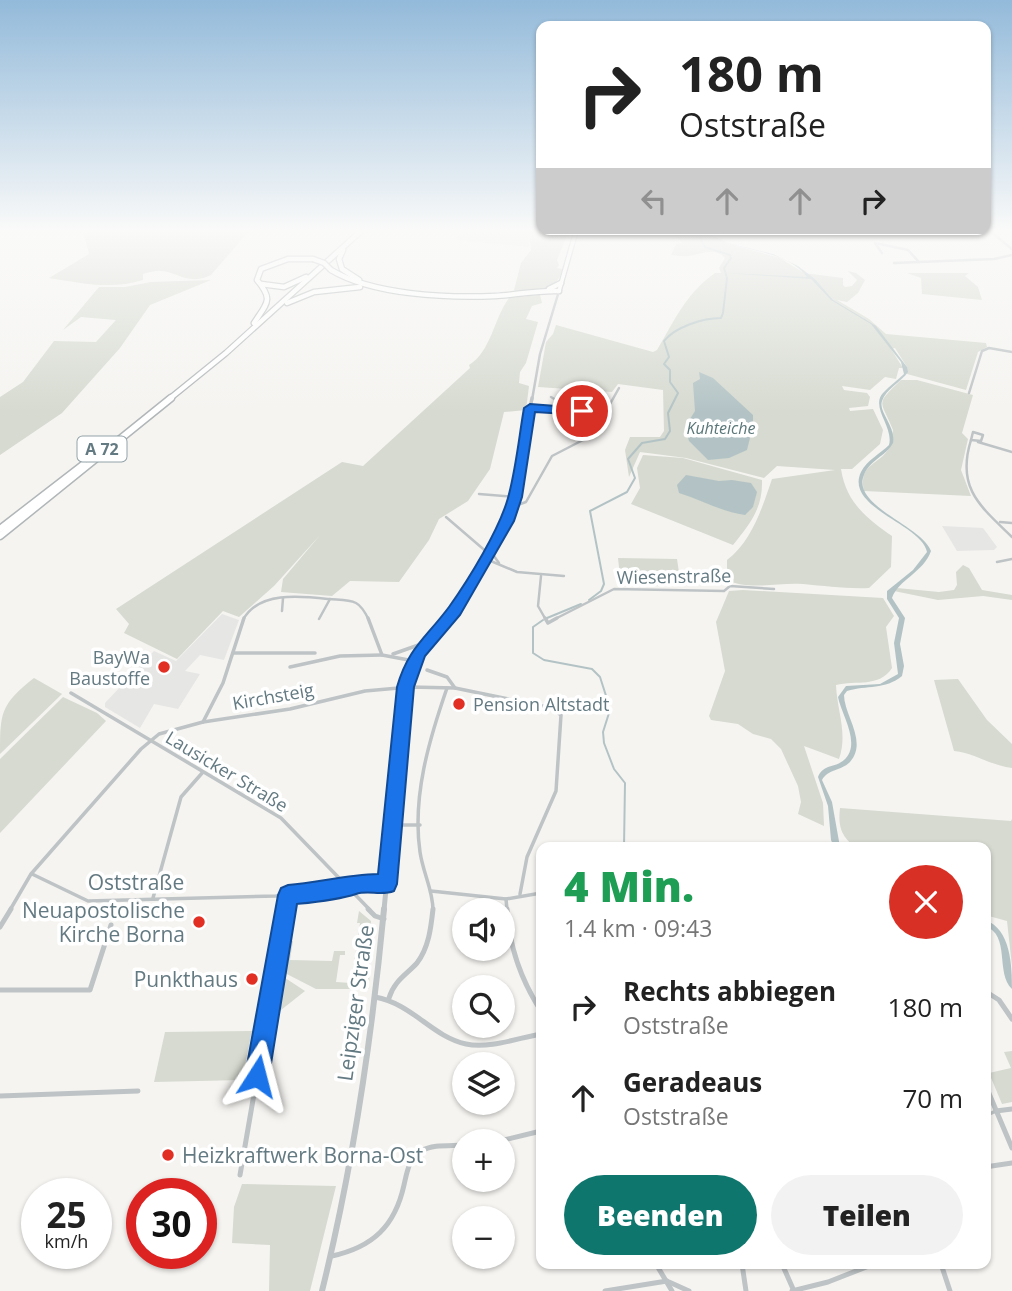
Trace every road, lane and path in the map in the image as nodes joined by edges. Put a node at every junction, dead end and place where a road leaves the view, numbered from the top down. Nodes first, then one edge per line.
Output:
1 (266, 291) edge
2 (290, 291) edge
3 (296, 291) edge
4 (320, 291) edge
5 (434, 291) edge
6 (534, 291) edge
7 (559, 291) edge
8 (277, 309) junction
9 (254, 323) junction
10 (1012, 352) edge
11 (620, 387) dead end
12 (969, 393) dead end
13 (551, 397) dead end
14 (530, 408) junction
15 (552, 410) junction
16 (564, 411) junction
17 (589, 411) junction
18 (595, 411) dead end
19 (564, 419) dead end
20 (588, 419) dead end
21 (970, 440) junction
22 (976, 442) junction
23 (1012, 452) edge
24 (479, 494) dead end
25 (515, 497) junction
26 (512, 507) junction
27 (446, 517) dead end
28 (999, 523) junction
29 (1012, 523) edge
30 (0, 529) edge
31 (0, 536) edge
32 (1012, 537) edge
33 (491, 553) junction
34 (486, 559) junction
35 (1012, 559) edge
36 (997, 562) dead end
37 (499, 563) junction
38 (541, 576) junction
39 (564, 576) dead end
40 (774, 589) dead end
41 (283, 598) junction
42 (330, 599) junction
43 (282, 611) dead end
44 (319, 619) dead end
45 (427, 642) junction
46 (232, 653) junction
47 (315, 653) dead end
48 (382, 654) junction
49 (391, 655) junction
50 (414, 661) junction
51 (290, 667) dead end
52 (427, 670) dead end
53 (405, 687) junction
54 (447, 688) junction
55 (455, 688) junction
56 (71, 693) dead end
57 (203, 722) junction
58 (149, 740) junction
59 (204, 772) junction
60 (393, 825) junction
61 (420, 825) junction
62 (31, 874) junction
63 (387, 884) junction
64 (347, 887) junction
65 (431, 891) junction
66 (536, 892) edge
67 (520, 894) junction
68 (288, 895) junction
69 (153, 898) junction
70 (497, 898) edge
71 (514, 898) edge
72 (384, 919) junction
73 (111, 925) dead end
74 (0, 927) edge
75 (515, 956) edge
76 (0, 990) edge
77 (991, 995) edge
78 (375, 997) junction
79 (389, 998) junction
80 (536, 1003) edge
81 (1012, 1019) edge
82 (536, 1035) edge
83 (138, 1091) dead end
84 (0, 1096) edge
85 (991, 1099) edge
86 (1012, 1109) edge
87 (996, 1111) junction
88 (991, 1113) edge
89 (536, 1132) edge
90 (515, 1137) edge
91 (452, 1146) edge
92 (1012, 1147) edge
93 (1012, 1163) edge
94 (991, 1166) edge
95 (240, 1175) dead end
96 (332, 1255) junction
97 (659, 1269) edge
98 (743, 1269) edge
99 (784, 1269) edge
100 (862, 1269) edge
101 (943, 1269) edge
102 (667, 1282) junction
103 (813, 1289) edge
104 (322, 1291) edge
105 (605, 1291) edge
106 (672, 1291) edge
107 (689, 1291) edge
108 (746, 1291) edge
109 (793, 1291) edge
110 (950, 1291) edge

1 - 9 highway
2 - 9 highway, A 72
3 - 8 highway, A 72
4 - 8 highway
5 - 6 highway
7 - 14 street, Leipziger Straße
8 - 31 highway, A 72
9 - 30 highway, A 72
10 - 12 street
11 - 26 street
13 - 15 street
14 - 15 street
14 - 25 street, Leipziger Straße
15 - 16 street
16 - 17 street
16 - 19 street
17 - 18 street
17 - 20 street
21 - 22 street
21 - 22 street
21 - 28 street
22 - 23 street
24 - 25 street
25 - 26 street, Leipziger Straße
26 - 33 street, Leipziger Straße
27 - 33 street
28 - 29 street
28 - 32 street
33 - 34 street, Leipziger Straße
33 - 37 street
34 - 37 street
34 - 45 street, Leipziger Straße
35 - 36 street
37 - 38 street
38 - 39 street
38 - 40 street, Wiesenstraße
41 - 42 street
41 - 43 street
41 - 46 street
42 - 44 street
42 - 48 street
45 - 49 street
45 - 50 street, Leipziger Straße
46 - 47 street
46 - 57 street
48 - 49 street
48 - 51 street
49 - 50 street
50 - 53 street, Leipziger Straße
52 - 55 street
53 - 54 street, Kirchsteig
53 - 57 street, Kirchsteig
53 - 60 street, Leipziger Straße
54 - 55 street, Kirchsteig
54 - 61 street
55 - 67 street
56 - 58 street, Lausicker Straße
57 - 58 street, Kirchsteig
58 - 59 street, Lausicker Straße
58 - 62 street
59 - 64 street, Lausicker Straße
59 - 69 street
60 - 61 street
60 - 63 street, Leipziger Straße
61 - 65 street
62 - 69 street, Oststraße
62 - 74 street
63 - 64 street, Oststraße
63 - 72 street, Leipziger Straße
64 - 68 street, Oststraße
64 - 72 street, Lausicker Straße
65 - 70 street
65 - 79 street
66 - 67 street
67 - 71 street
68 - 69 street, Oststraße
68 - 95 street
72 - 78 street, Leipziger Straße
73 - 76 street
75 - 80 street
77 - 81 street
78 - 79 street
78 - 96 street, Leipziger Straße
79 - 82 street
83 - 84 street
85 - 87 street
86 - 87 street
87 - 88 street
87 - 92 street
89 - 90 street
91 - 96 street
93 - 94 street
96 - 104 street, Leipziger Straße
97 - 102 street
98 - 108 street
99 - 109 street
100 - 103 street
101 - 110 street
102 - 105 street
102 - 106 street
102 - 107 street
103 - 109 street

